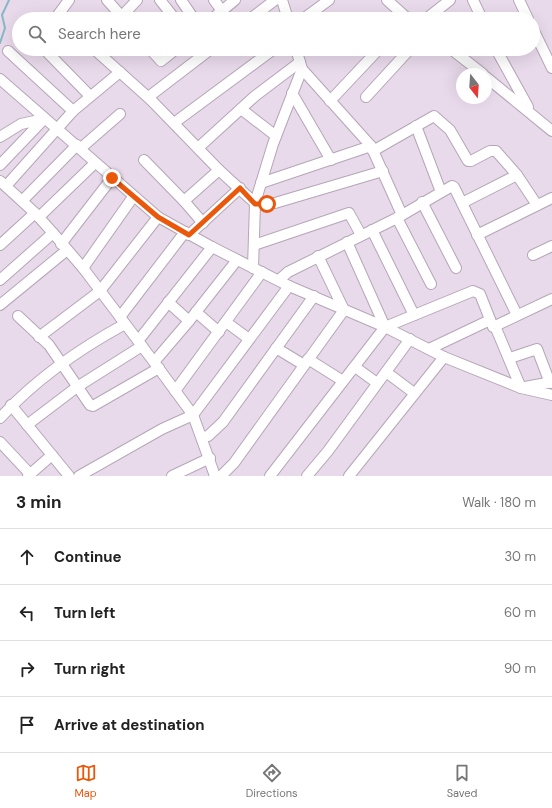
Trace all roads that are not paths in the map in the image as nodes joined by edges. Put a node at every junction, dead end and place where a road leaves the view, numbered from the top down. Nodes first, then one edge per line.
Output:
1 (69, 0) edge
2 (107, 0) edge
3 (137, 0) edge
4 (160, 0) edge
5 (180, 0) edge
6 (214, 0) edge
7 (236, 0) edge
8 (275, 0) edge
9 (282, 0) edge
10 (329, 0) edge
11 (387, 0) edge
12 (450, 0) edge
13 (473, 0) edge
14 (519, 0) edge
15 (222, 11) joint
16 (61, 12) edge
17 (118, 12) edge
18 (128, 12) edge
19 (169, 12) edge
20 (189, 12) edge
21 (259, 12) edge
22 (286, 12) edge
23 (313, 12) edge
24 (400, 12) edge
25 (435, 12) edge
26 (479, 12) edge
27 (525, 12) edge
28 (540, 41) edge
29 (8, 51) dead end
30 (12, 55) edge
31 (13, 56) edge
32 (51, 56) edge
33 (102, 56) edge
34 (156, 56) edge
35 (167, 56) edge
36 (202, 56) edge
37 (265, 56) edge
38 (298, 56) edge
39 (372, 56) edge
40 (404, 56) edge
41 (460, 56) edge
42 (500, 56) edge
43 (550, 57) edge
44 (301, 66) junction
45 (475, 68) edge
46 (552, 68) edge
47 (120, 72) junction
48 (0, 79) edge
49 (492, 82) edge
50 (292, 93) junction
51 (90, 96) junction
52 (366, 97) dead end
53 (151, 100) junction
54 (330, 101) junction
55 (241, 108) junction
56 (73, 111) junction
57 (531, 112) junction
58 (120, 114) dead end
59 (44, 119) junction
60 (174, 123) junction
61 (416, 126) junction
62 (56, 129) junction
63 (552, 131) edge
64 (276, 136) junction
65 (0, 137) edge
66 (79, 146) junction
67 (198, 148) junction
68 (372, 148) junction
69 (144, 160) dead end
70 (331, 160) junction
71 (96, 163) junction
72 (0, 165) edge
73 (219, 170) junction
74 (383, 171) junction
75 (517, 175) junction
76 (112, 178) junction
77 (3, 183) edge
78 (261, 183) junction
79 (240, 188) junction
80 (441, 192) junction
81 (133, 197) junction
82 (552, 198) edge
83 (22, 201) junction
84 (184, 201) junction
85 (422, 202) junction
86 (462, 203) junction
87 (255, 204) junction
88 (537, 205) junction
89 (37, 215) junction
90 (399, 216) junction
91 (158, 217) junction
92 (203, 223) junction
93 (372, 230) junction
94 (53, 233) junction
95 (187, 233) junction
96 (361, 235) junction
97 (477, 235) junction
98 (346, 242) junction
99 (0, 245) edge
100 (254, 245) junction
101 (552, 246) edge
102 (64, 247) junction
103 (212, 247) junction
104 (318, 256) junction
105 (533, 256) dead end
106 (238, 260) junction
107 (83, 268) junction
108 (456, 268) dead end
109 (258, 270) junction
110 (0, 280) edge
111 (279, 280) junction
112 (431, 284) dead end
113 (289, 286) junction
114 (100, 291) junction
115 (314, 296) junction
116 (552, 299) edge
117 (168, 302) junction
118 (0, 304) edge
119 (344, 310) junction
120 (196, 312) junction
121 (414, 315) junction
122 (517, 315) junction
123 (18, 316) dead end
124 (122, 320) junction
125 (189, 321) junction
126 (226, 322) junction
127 (493, 323) junction
128 (386, 327) junction
129 (219, 332) junction
130 (39, 337) junction
131 (410, 338) junction
132 (250, 339) junction
133 (140, 343) junction
134 (276, 348) junction
135 (429, 349) junction
136 (444, 357) junction
137 (510, 358) junction
138 (306, 362) junction
139 (61, 363) junction
140 (156, 365) junction
141 (355, 367) junction
142 (386, 372) junction
143 (343, 381) junction
144 (551, 382) edge
145 (378, 383) junction
146 (77, 387) junction
147 (521, 388) junction
148 (175, 390) junction
149 (414, 393) junction
150 (552, 396) edge
151 (12, 405) junction
152 (193, 415) junction
153 (0, 418) edge
154 (27, 425) junction
155 (202, 437) junction
156 (0, 442) edge
157 (52, 455) junction
158 (210, 458) junction
159 (29, 475) edge
160 (69, 476) edge
161 (79, 476) edge
162 (172, 476) edge
163 (216, 476) edge
164 (221, 476) edge
165 (270, 476) edge
166 (307, 476) edge
167 (349, 476) edge

1 - 16 street
2 - 17 street
3 - 18 street
4 - 19 street
5 - 20 street
6 - 15 street
7 - 15 street
8 - 21 street
9 - 22 street
10 - 23 street
11 - 24 street
12 - 25 street
13 - 26 street
14 - 27 street
28 - 43 street
29 - 30 street
31 - 56 street
32 - 51 street
33 - 47 street
34 - 35 street
36 - 53 street
37 - 60 street
38 - 44 street
39 - 54 street
40 - 52 street
41 - 45 street
42 - 57 street
43 - 46 street
44 - 50 street
44 - 54 street
44 - 55 street
47 - 51 street
47 - 53 street
48 - 59 street
49 - 57 street
50 - 64 street
50 - 70 street
51 - 56 street
53 - 60 street
54 - 68 street
55 - 64 street
55 - 67 street
56 - 62 street
57 - 63 street
58 - 66 street
59 - 62 street
59 - 65 street
59 - 72 street
60 - 67 street
61 - 68 street
61 - 75 street
61 - 80 street
62 - 66 street
62 - 77 street
64 - 78 street
66 - 71 street
66 - 83 street
67 - 73 street
68 - 70 street
68 - 74 street
69 - 84 street
70 - 78 street
71 - 76 street
71 - 89 street
73 - 79 street
73 - 84 street
74 - 87 street
74 - 90 street
75 - 86 street
75 - 88 street
76 - 81 street
76 - 102 street
77 - 83 street
78 - 87 street
79 - 87 street
79 - 92 street
80 - 85 street
80 - 86 street
81 - 91 street
81 - 107 street
82 - 88 street
83 - 89 street
84 - 92 street
85 - 90 street
85 - 108 street
86 - 97 street
87 - 100 street
88 - 97 street
89 - 94 street
89 - 99 street
90 - 93 street
90 - 112 street
91 - 95 street
91 - 114 street
92 - 95 street
93 - 96 street
93 - 121 street
94 - 102 street
94 - 110 street
95 - 103 street
95 - 124 street
96 - 98 street
96 - 100 street
97 - 122 street
98 - 104 street
98 - 128 street
100 - 109 street
101 - 105 street
102 - 107 street
102 - 118 street
103 - 106 street
103 - 117 street
104 - 111 street
104 - 119 street
106 - 109 street
106 - 120 street
107 - 114 street
109 - 111 street
109 - 126 street
111 - 113 street
113 - 115 street
113 - 132 street
114 - 124 street
114 - 130 street
115 - 119 street
115 - 134 street
116 - 122 street
117 - 125 street
117 - 133 street
119 - 128 street
119 - 138 street
120 - 125 street
120 - 129 street
121 - 127 street
121 - 128 street
122 - 127 street
123 - 130 street
124 - 133 street
124 - 139 street
125 - 140 street
126 - 129 street
126 - 132 street
127 - 135 street
127 - 137 street
128 - 131 street
128 - 141 street
129 - 148 street
130 - 139 street
131 - 135 street
131 - 142 street
132 - 152 street
133 - 140 street
133 - 146 street
134 - 138 street
134 - 155 street
135 - 136 street
136 - 147 street
136 - 149 street
137 - 144 street
137 - 147 street
138 - 143 street
138 - 164 street
139 - 146 street
139 - 151 street
140 - 146 street
140 - 148 street
141 - 143 street
141 - 145 street
142 - 145 street
142 - 149 street
143 - 165 street
144 - 147 street
145 - 166 street
146 - 154 street
147 - 150 street
148 - 152 street
149 - 167 street
151 - 153 street
151 - 154 street
152 - 155 street
152 - 161 street
154 - 157 street
155 - 158 street
156 - 159 street
157 - 159 street
157 - 160 street
158 - 162 street
158 - 163 street

